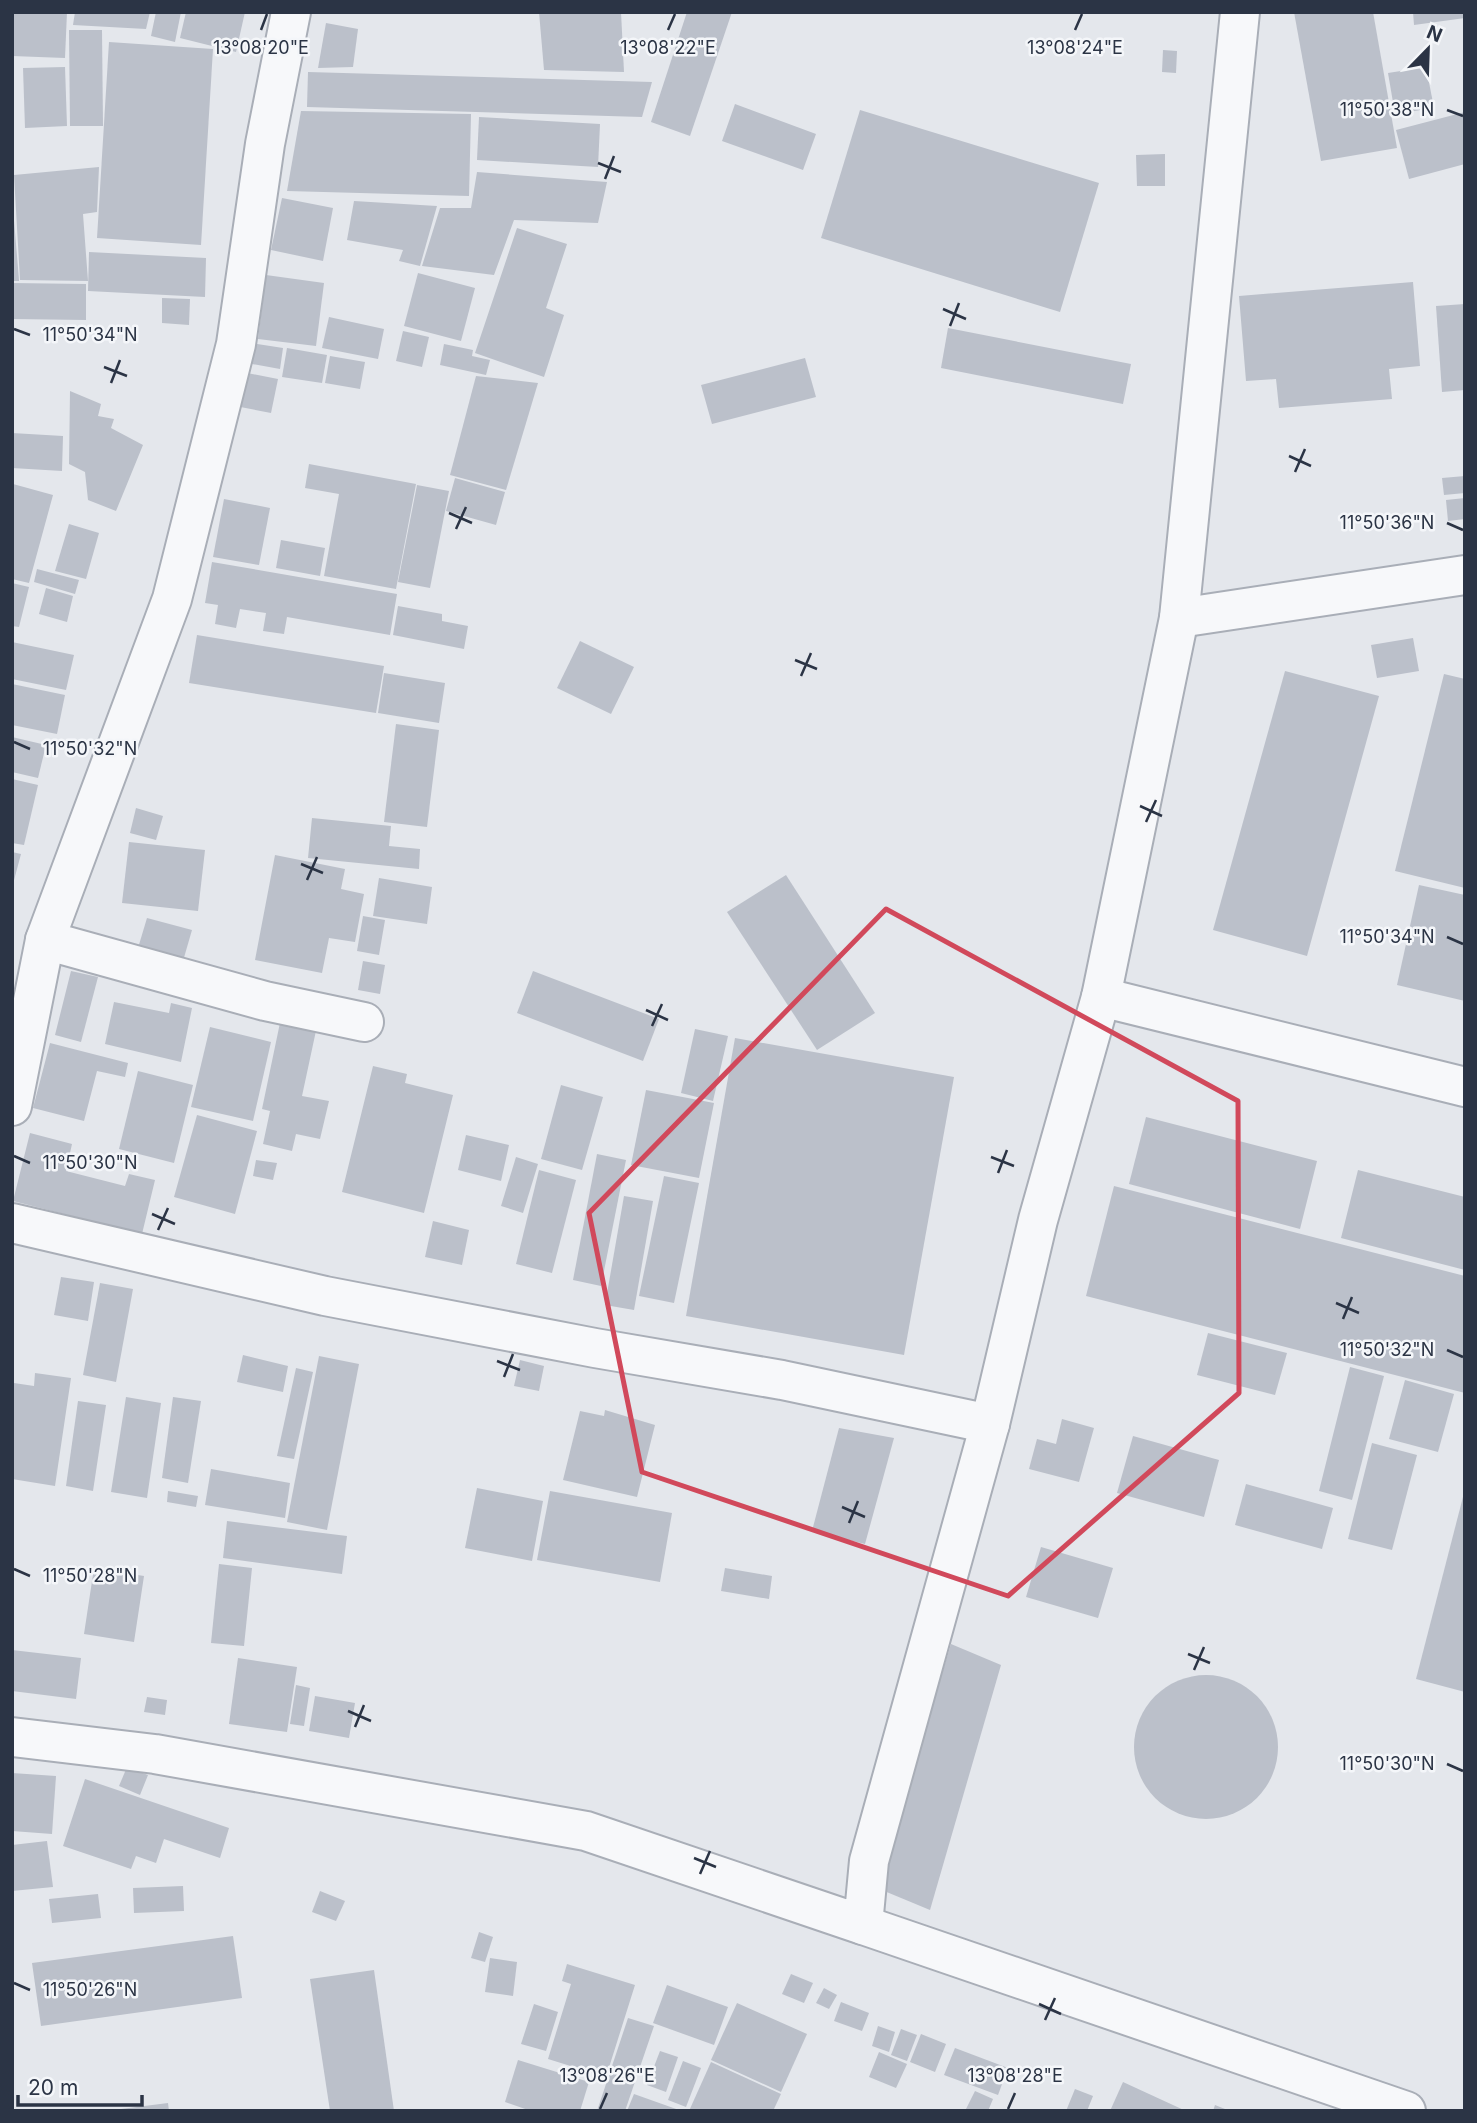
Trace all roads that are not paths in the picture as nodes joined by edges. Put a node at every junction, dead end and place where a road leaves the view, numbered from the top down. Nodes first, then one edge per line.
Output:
1 (291, 12) edge
2 (1240, 12) edge
3 (1465, 575) edge
4 (1178, 618) junction
5 (46, 940) junction
6 (1101, 997) junction
7 (364, 1022) dead end
8 (1465, 1087) edge
9 (12, 1106) edge
10 (12, 1223) edge
11 (990, 1424) junction
12 (12, 1737) edge
13 (863, 1925) junction
14 (1406, 2111) edge

1 - 5 street
2 - 4 street
3 - 4 street
4 - 6 street
5 - 7 street
5 - 9 street
6 - 8 street
6 - 11 street
10 - 11 street
11 - 13 street
12 - 13 street
13 - 14 street

